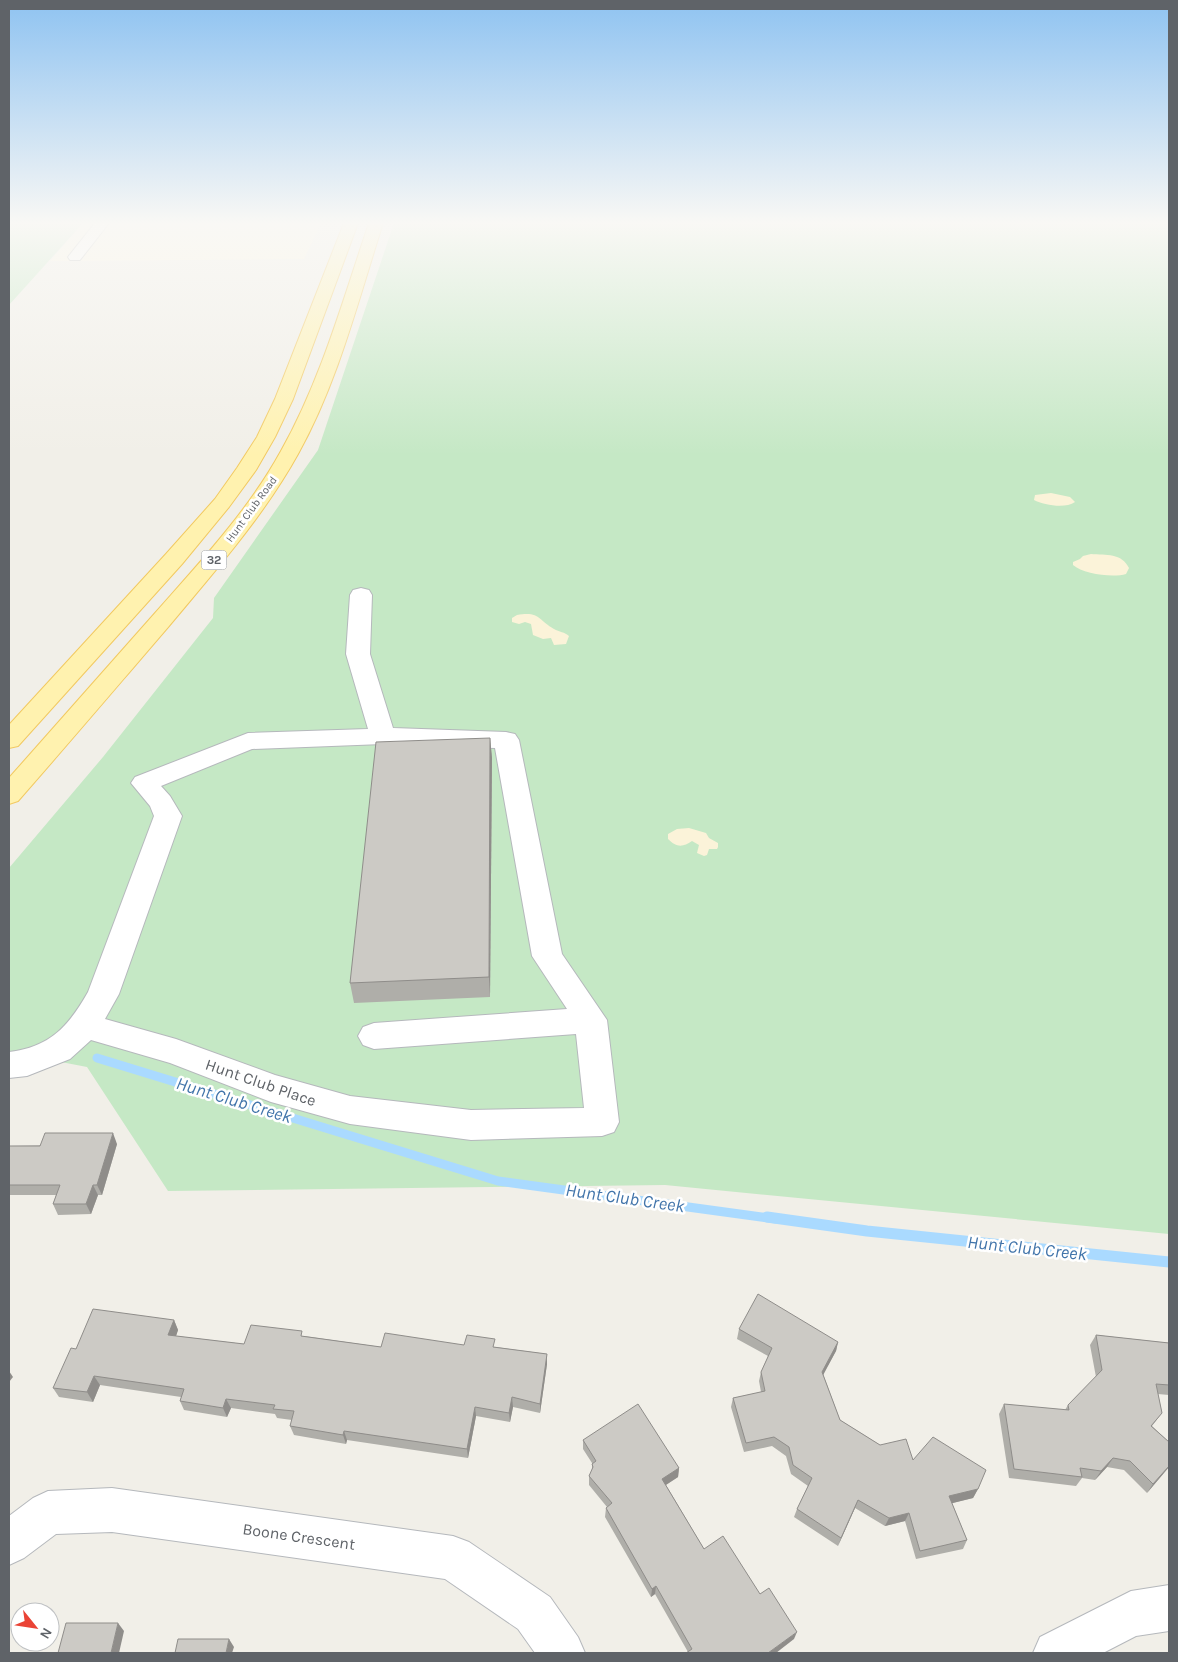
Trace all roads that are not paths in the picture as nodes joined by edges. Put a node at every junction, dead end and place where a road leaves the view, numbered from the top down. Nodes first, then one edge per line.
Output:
1 (321, 301) edge
2 (350, 301) edge
3 (361, 594) dead end
4 (383, 736) junction
5 (9, 740) edge
6 (9, 795) edge
7 (591, 1020) junction
8 (85, 1026) junction
9 (374, 1036) dead end
10 (9, 1065) edge
11 (9, 1543) edge
12 (1169, 1608) edge
13 (562, 1653) edge
14 (1056, 1653) edge

1 - 5 main road, Hunt Club Road / 32
2 - 6 main road, Hunt Club Road / 32
3 - 4 street
4 - 7 street
4 - 8 street
7 - 8 street, Hunt Club Place
7 - 9 street
8 - 10 street
11 - 13 street, Boone Crescent
12 - 14 street

